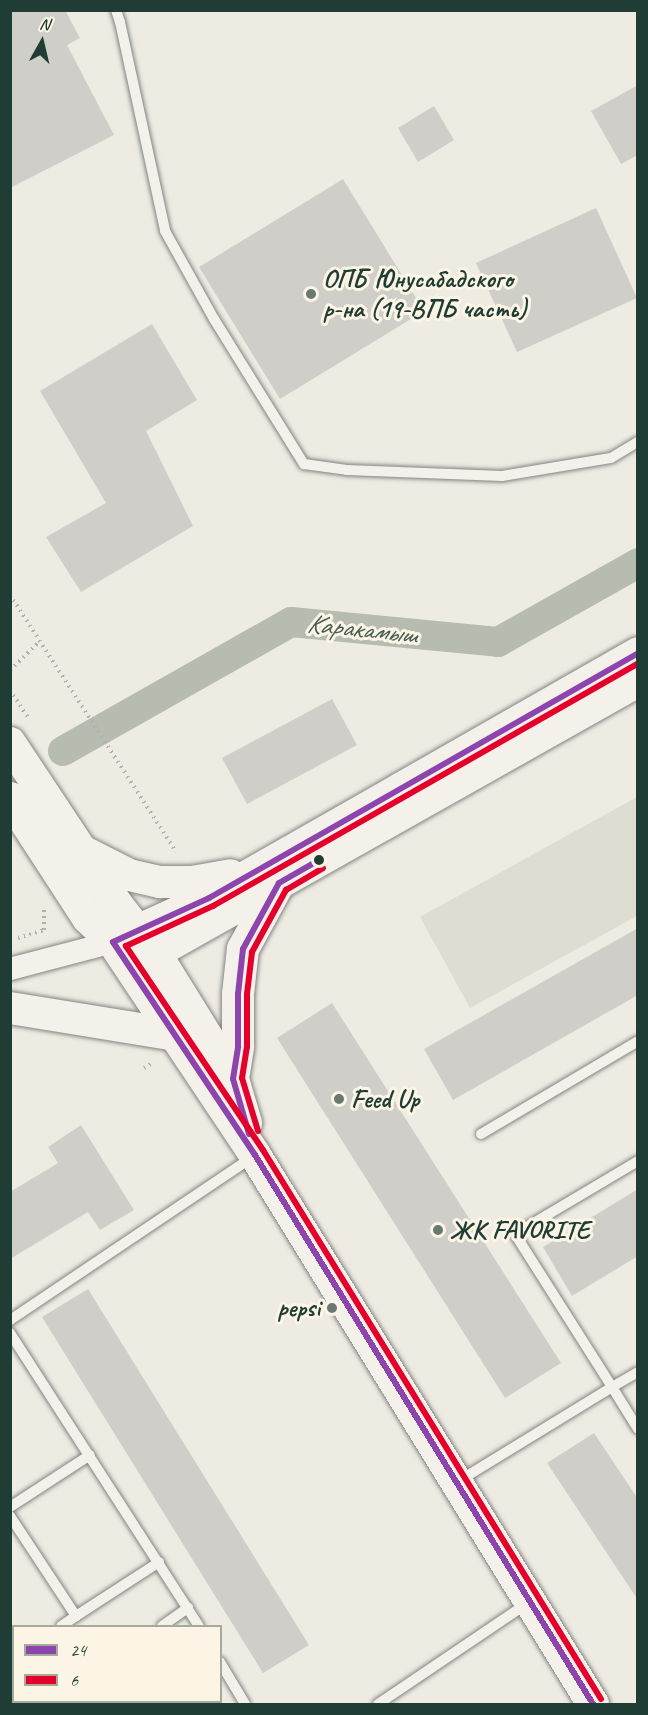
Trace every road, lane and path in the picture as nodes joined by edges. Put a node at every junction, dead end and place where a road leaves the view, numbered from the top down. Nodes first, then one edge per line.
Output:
1 (116, 10) edge
2 (638, 441) edge
3 (10, 595) edge
4 (40, 641) junction
5 (638, 653) edge
6 (10, 670) edge
7 (638, 681) edge
8 (10, 690) edge
9 (20, 732) edge
10 (10, 798) edge
11 (76, 841) junction
12 (181, 860) dead end
13 (275, 872) junction
14 (45, 899) dead end
15 (53, 929) dead end
16 (44, 930) junction
17 (10, 940) edge
18 (136, 941) junction
19 (10, 969) edge
20 (10, 1008) edge
21 (176, 1035) junction
22 (638, 1041) edge
23 (232, 1079) junction
24 (482, 1134) dead end
25 (255, 1155) junction
26 (638, 1161) edge
27 (10, 1320) edge
28 (10, 1332) edge
29 (638, 1372) edge
30 (612, 1387) junction
31 (638, 1430) edge
32 (90, 1455) junction
33 (456, 1482) junction
34 (10, 1507) edge
35 (10, 1516) edge
36 (159, 1562) junction
37 (528, 1603) junction
38 (188, 1608) junction
39 (76, 1616) junction
40 (62, 1625) edge
41 (163, 1625) edge
42 (198, 1625) edge
43 (222, 1665) edge
44 (245, 1704) edge
45 (378, 1704) edge
46 (593, 1704) edge

1 - 2 lane
3 - 4 path
4 - 6 path
4 - 12 path
5 - 13 main road
7 - 13 main road
8 - 9 path
9 - 11 main road
10 - 18 main road
11 - 13 main road
11 - 18 main road
13 - 18 main road
13 - 23 main road
14 - 16 path
15 - 16 path
16 - 17 path
18 - 19 street
18 - 21 main road
18 - 23 main road
20 - 21 main road
21 - 25 main road
22 - 24 lane
23 - 25 main road
25 - 27 lane
25 - 33 main road
26 - 30 lane
28 - 32 lane
29 - 30 lane
30 - 31 lane
30 - 33 lane
32 - 34 lane
32 - 36 lane
33 - 37 main road
35 - 39 lane
36 - 38 lane
36 - 39 lane
37 - 45 lane
37 - 46 main road
38 - 41 lane
38 - 42 lane
39 - 40 lane
43 - 44 lane

